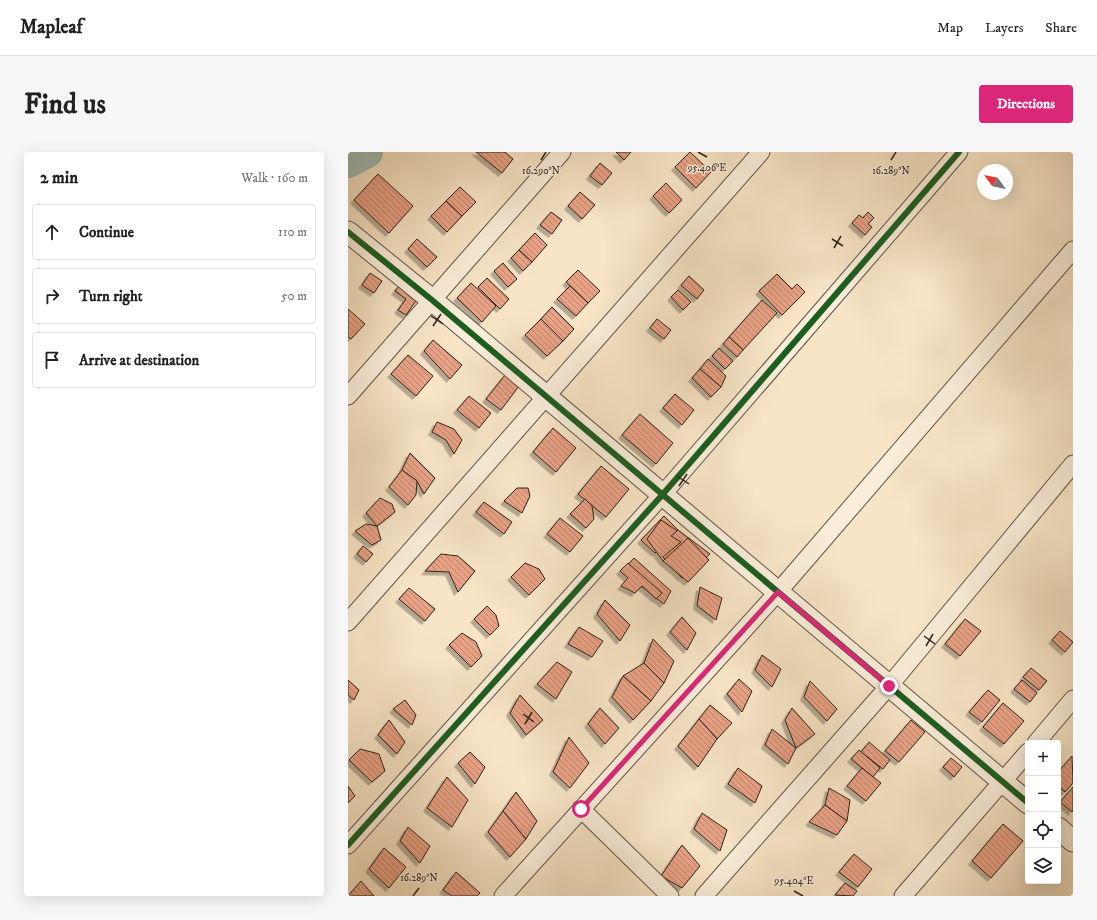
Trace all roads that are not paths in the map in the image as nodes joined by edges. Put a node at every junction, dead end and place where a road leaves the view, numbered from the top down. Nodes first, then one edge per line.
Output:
1 (562, 152) edge
2 (761, 152) edge
3 (959, 152) edge
4 (348, 232) edge
5 (1073, 250) edge
6 (432, 300) junction
7 (348, 396) edge
8 (546, 396) junction
9 (1073, 464) edge
10 (663, 494) junction
11 (778, 592) junction
12 (348, 622) edge
13 (889, 686) junction
14 (1073, 699) edge
15 (1039, 740) edge
16 (1025, 756) edge
17 (1003, 782) junction
18 (1025, 800) edge
19 (581, 809) junction
20 (1061, 831) edge
21 (1073, 841) edge
22 (348, 845) edge
23 (503, 896) edge
24 (670, 896) edge
25 (704, 896) edge
26 (903, 896) edge

1 - 6 street
2 - 8 street
3 - 10 street
4 - 6 street
5 - 11 street
6 - 7 street
6 - 8 street
8 - 10 street
8 - 12 street
9 - 13 street
10 - 11 street
10 - 22 street
11 - 13 street
11 - 19 street
13 - 17 street
13 - 25 street
14 - 15 street
16 - 17 street
17 - 18 street
17 - 26 street
19 - 23 street
19 - 24 street
20 - 21 street

